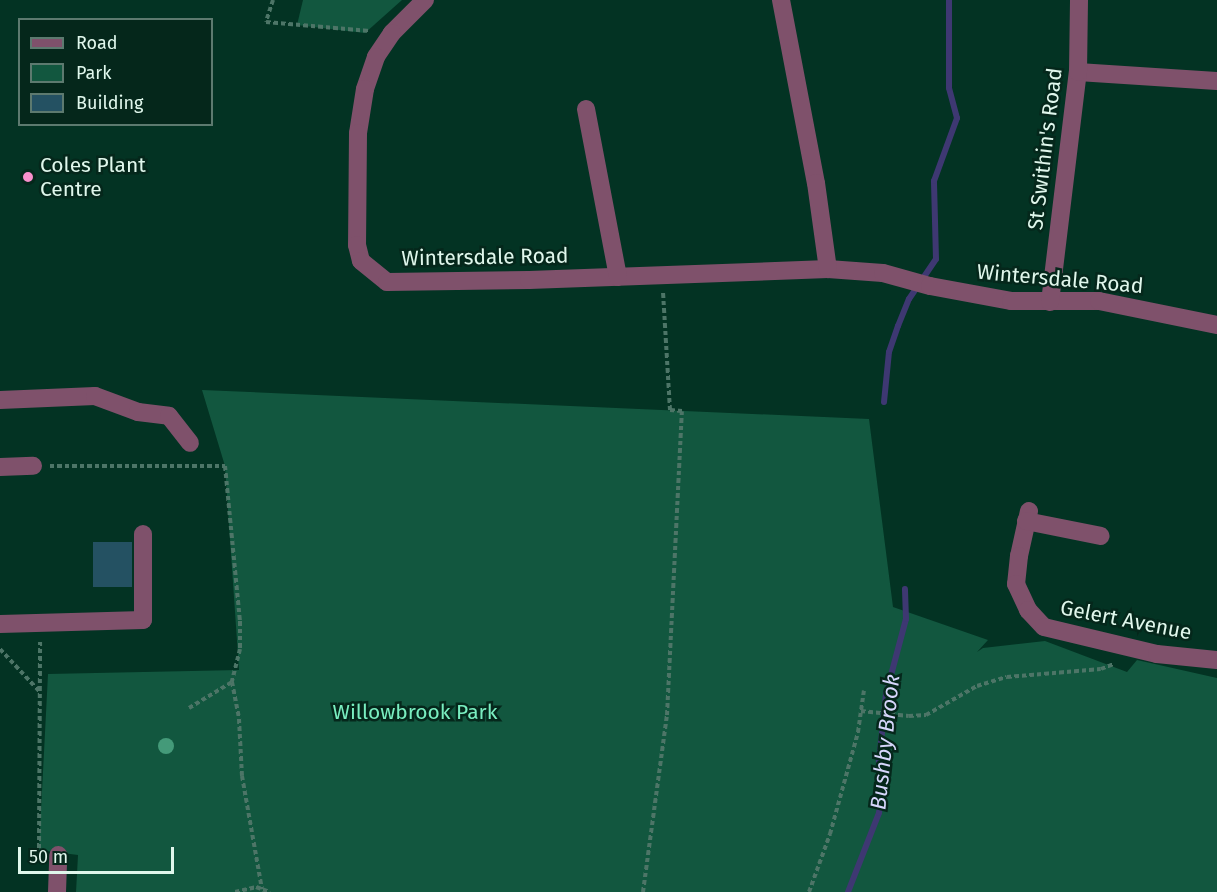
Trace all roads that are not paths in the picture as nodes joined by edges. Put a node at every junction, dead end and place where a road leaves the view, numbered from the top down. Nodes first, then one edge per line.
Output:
1 (424, 0) edge
2 (781, 0) edge
3 (1078, 0) edge
4 (1078, 72) junction
5 (1217, 81) edge
6 (586, 109) dead end
7 (828, 269) junction
8 (618, 277) junction
9 (1050, 302) junction
10 (1217, 325) edge
11 (0, 400) edge
12 (190, 443) dead end
13 (33, 466) road end
14 (0, 467) edge
15 (143, 534) dead end
16 (1101, 536) dead end
17 (0, 624) edge
18 (1217, 660) edge
19 (58, 855) road end
20 (57, 892) edge

1 - 8 street, Wintersdale Road
2 - 7 street
3 - 4 street, St Swithin's Road
4 - 5 street
4 - 9 street, St Swithin's Road
6 - 8 street
7 - 8 street, Wintersdale Road
7 - 9 street, Wintersdale Road
9 - 10 street, Wintersdale Road
11 - 12 street
13 - 14 street
15 - 17 street
16 - 18 street, Gelert Avenue
19 - 20 street

